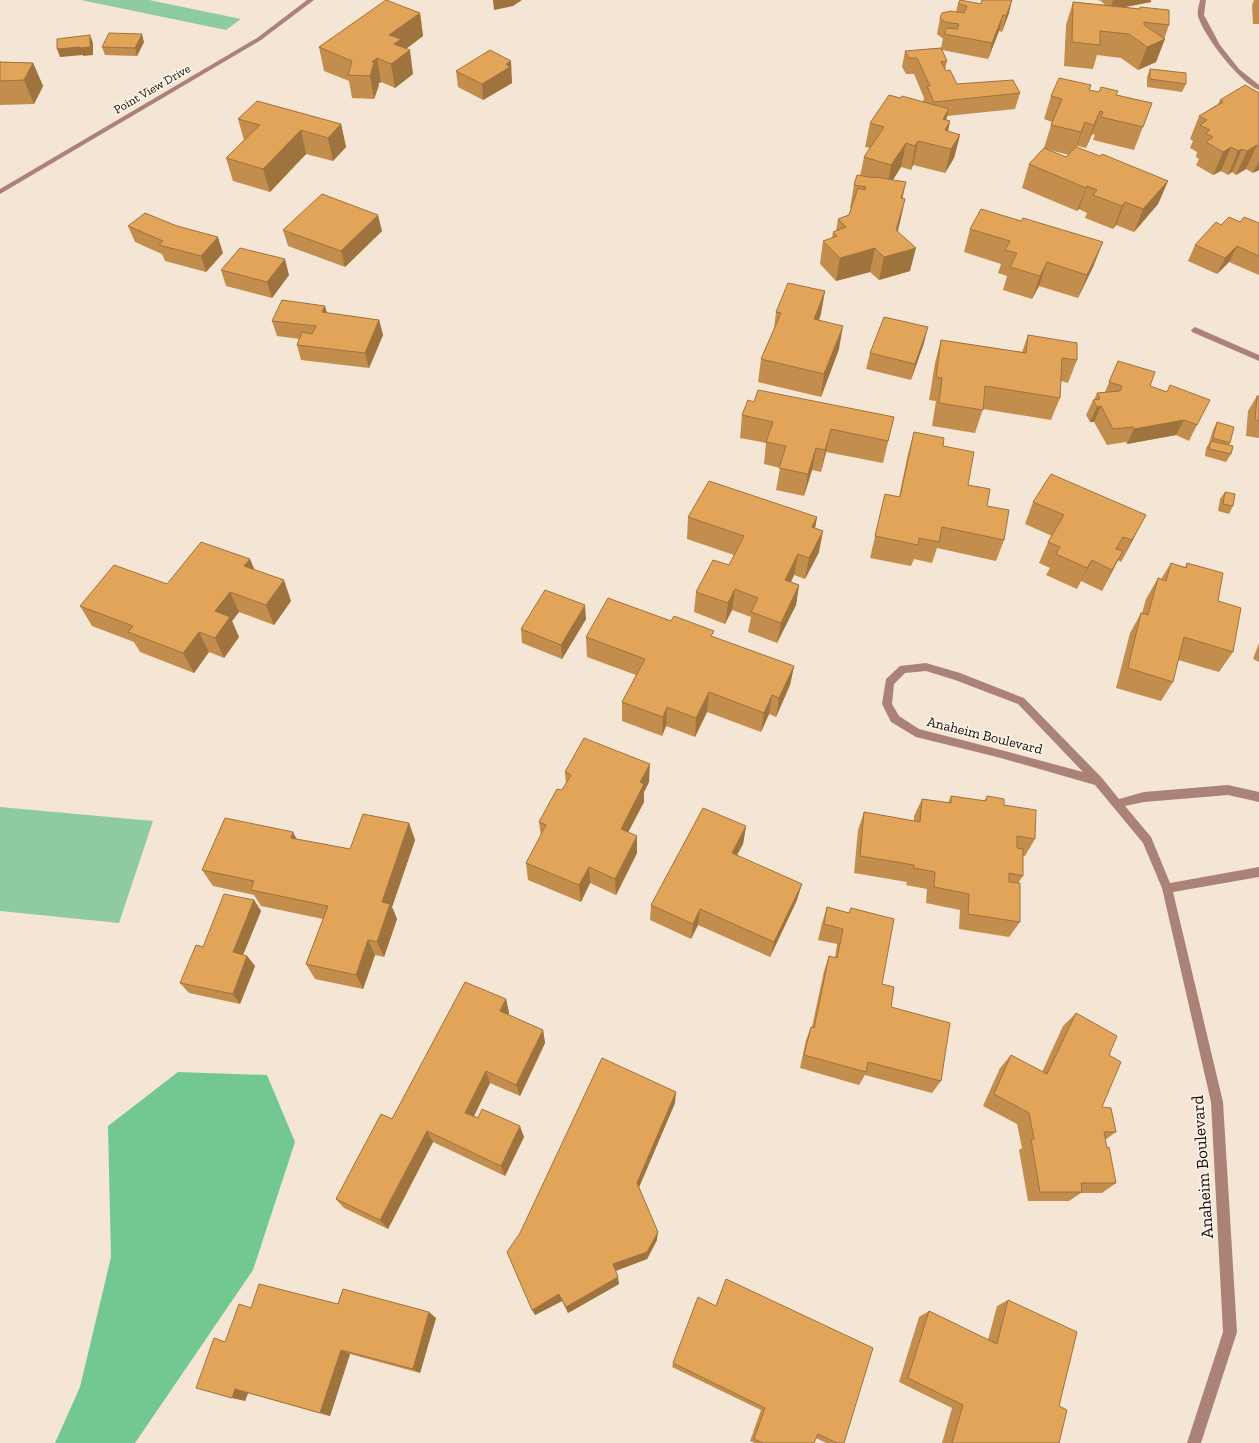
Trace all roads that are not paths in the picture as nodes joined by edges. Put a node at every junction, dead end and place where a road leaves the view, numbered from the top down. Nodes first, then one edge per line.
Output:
1 (311, 0) edge
2 (1203, 0) edge
3 (1259, 88) edge
4 (0, 192) edge
5 (1196, 330) dead end
6 (1259, 358) edge
7 (1098, 781) junction
8 (1259, 797) edge
9 (1118, 804) junction
10 (1259, 872) edge
11 (1166, 888) junction
12 (1194, 1443) edge

1 - 4 street, Point View Drive
2 - 3 street
5 - 6 street
7 - 7 street, Anaheim Boulevard
7 - 9 street, Anaheim Boulevard
8 - 9 street
9 - 11 street, Anaheim Boulevard
10 - 11 street
11 - 12 street, Anaheim Boulevard

